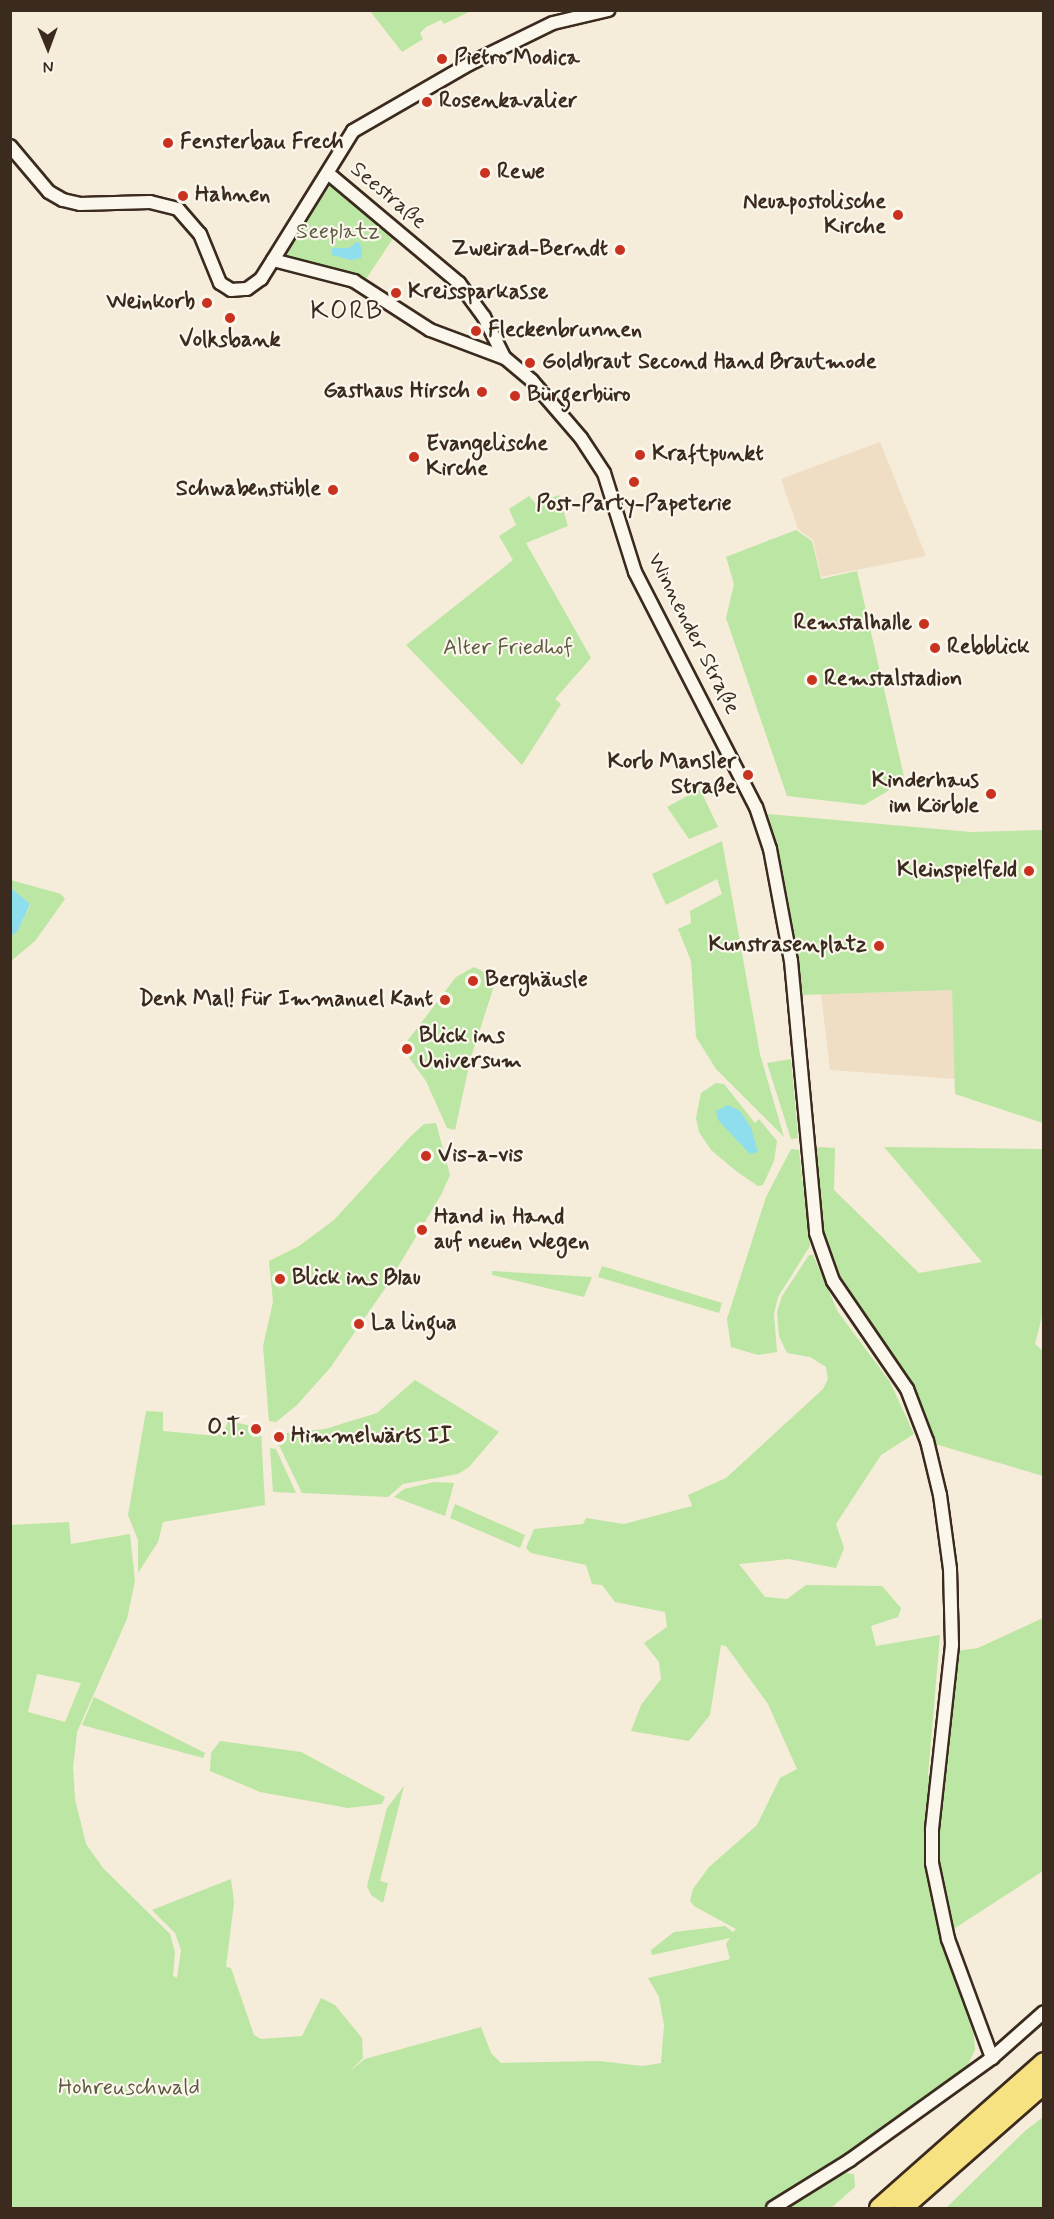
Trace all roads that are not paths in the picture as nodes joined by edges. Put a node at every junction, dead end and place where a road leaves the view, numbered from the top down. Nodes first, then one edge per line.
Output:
1 (608, 10) edge
2 (10, 146) edge
3 (329, 174) junction
4 (273, 260) junction
5 (489, 331) junction
6 (474, 345) junction
7 (505, 358) junction
8 (1044, 2012) edge
9 (992, 2058) junction
10 (1044, 2062) edge
11 (1044, 2084) edge
12 (773, 2208) edge
13 (879, 2208) edge
14 (903, 2208) edge

1 - 3 street
2 - 4 street
3 - 4 street
3 - 5 street, Seestraße
4 - 6 street, Winnender Straße
5 - 6 street
5 - 7 street, Seestraße
6 - 7 street, Winnender Straße
7 - 9 street, Winnender Straße
8 - 9 street
9 - 12 street
10 - 13 highway
11 - 14 highway

